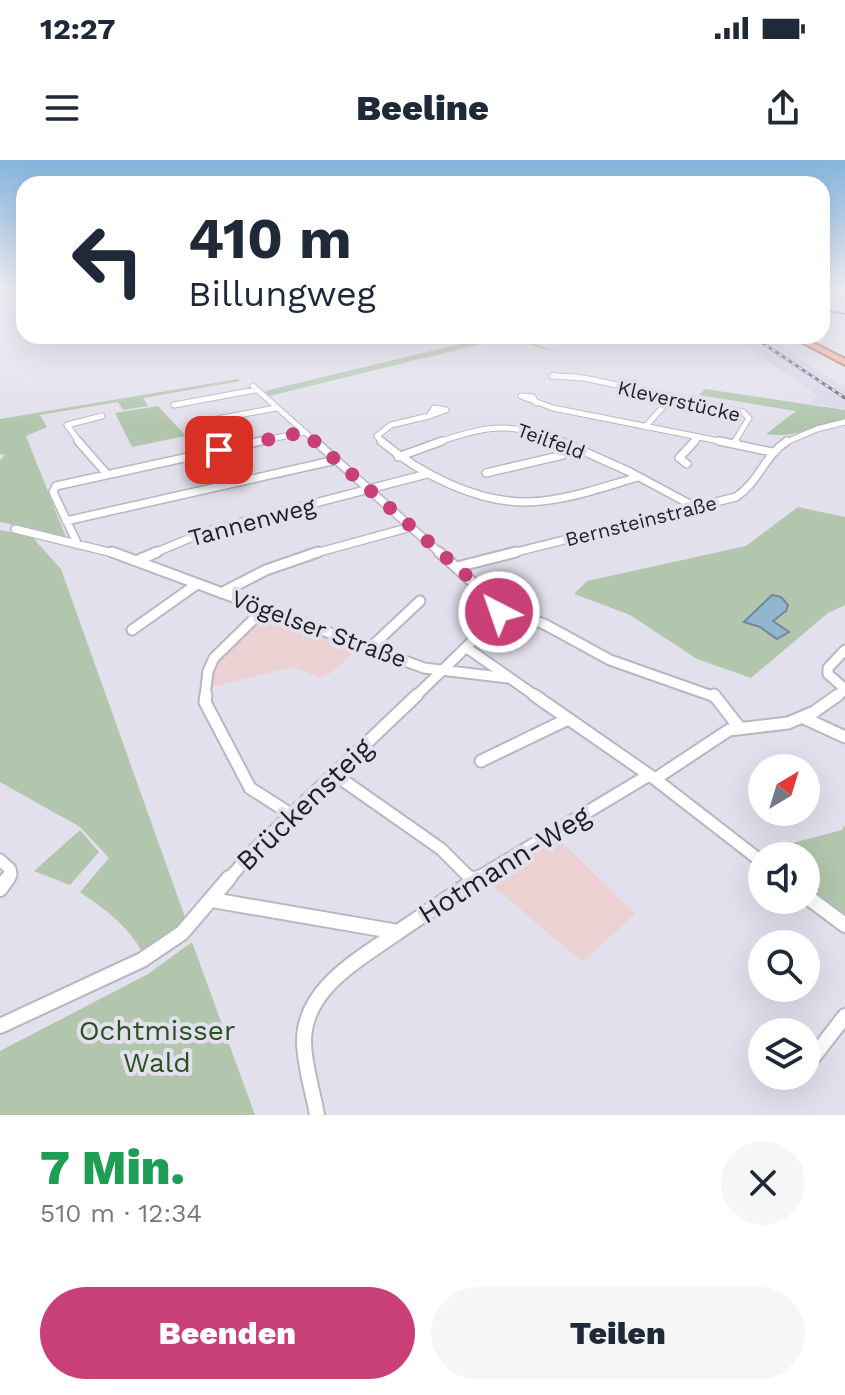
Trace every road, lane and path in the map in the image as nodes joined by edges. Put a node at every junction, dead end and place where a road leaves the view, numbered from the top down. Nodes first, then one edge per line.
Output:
1 (811, 344) edge
2 (816, 344) edge
3 (845, 360) edge
4 (578, 377) dead end
5 (670, 399) junction
6 (536, 403) dead end
7 (174, 405) dead end
8 (276, 408) junction
9 (102, 416) dead end
10 (429, 416) dead end
11 (201, 422) dead end
12 (845, 422) edge
13 (645, 427) junction
14 (304, 432) junction
15 (699, 437) junction
16 (734, 444) junction
17 (580, 451) junction
18 (772, 452) junction
19 (398, 457) junction
20 (336, 460) junction
21 (687, 464) dead end
22 (106, 473) junction
23 (486, 473) dead end
24 (427, 474) junction
25 (638, 477) junction
26 (370, 490) junction
27 (697, 508) junction
28 (66, 521) junction
29 (411, 527) junction
30 (15, 529) dead end
31 (78, 545) junction
32 (136, 561) junction
33 (457, 567) junction
34 (197, 584) junction
35 (221, 593) junction
36 (420, 601) dead end
37 (498, 605) junction
38 (264, 609) junction
39 (132, 630) dead end
40 (370, 648) junction
41 (467, 648) junction
42 (845, 650) edge
43 (441, 671) junction
44 (508, 678) junction
45 (845, 689) edge
46 (804, 718) junction
47 (568, 719) junction
48 (739, 727) junction
49 (845, 737) edge
50 (481, 761) dead end
51 (334, 774) junction
52 (652, 777) junction
53 (292, 815) junction
54 (748, 851) edge
55 (0, 860) edge
56 (473, 881) junction
57 (0, 889) edge
58 (212, 900) junction
59 (820, 906) edge
60 (845, 925) edge
61 (398, 932) junction
62 (845, 1016) edge
63 (0, 1026) edge
64 (820, 1048) edge
65 (317, 1115) edge

1 - 3 highway
2 - 3 highway
4 - 5 street, Kleverstücke
5 - 13 street
5 - 16 street, Kleverstücke
6 - 13 street
7 - 8 street
8 - 11 street
8 - 14 street
9 - 22 street
10 - 19 street
12 - 18 street
13 - 15 street
14 - 20 street
14 - 22 street
15 - 16 street
15 - 21 street
16 - 18 street
17 - 19 street, Teilfeld
17 - 23 street
17 - 25 street, Teilfeld
18 - 27 street, Bernsteinstraße
19 - 24 street
20 - 26 street
20 - 28 street
22 - 28 street
24 - 25 street
24 - 26 street, Tannenweg
25 - 27 street, Teilfeld
26 - 29 street
26 - 32 street, Tannenweg
27 - 33 street, Bernsteinstraße
28 - 31 street
29 - 33 street
29 - 35 street
30 - 31 street, Vögelser Straße
31 - 32 street, Vögelser Straße
32 - 34 street, Vögelser Straße
33 - 37 street
34 - 35 street, Vögelser Straße
34 - 39 street
35 - 38 street, Vögelser Straße
36 - 40 street
37 - 41 street, Brückensteig
37 - 48 street
38 - 40 street, Vögelser Straße
38 - 53 street
40 - 43 street, Vögelser Straße
41 - 43 street, Brückensteig
41 - 44 street
42 - 45 street
43 - 44 street, Vögelser Straße
43 - 51 street, Brückensteig
44 - 47 street
45 - 46 street
46 - 48 street
46 - 49 street
47 - 50 street
47 - 52 street
48 - 52 street, Hotmann-Weg
51 - 53 street, Brückensteig
51 - 56 street
52 - 54 street
52 - 56 street, Hotmann-Weg
53 - 58 street, Brückensteig
55 - 57 street
56 - 61 street, Hotmann-Weg
58 - 61 street, Hotmann-Weg
58 - 63 street, Brückensteig
59 - 60 street
61 - 65 street
62 - 64 street

